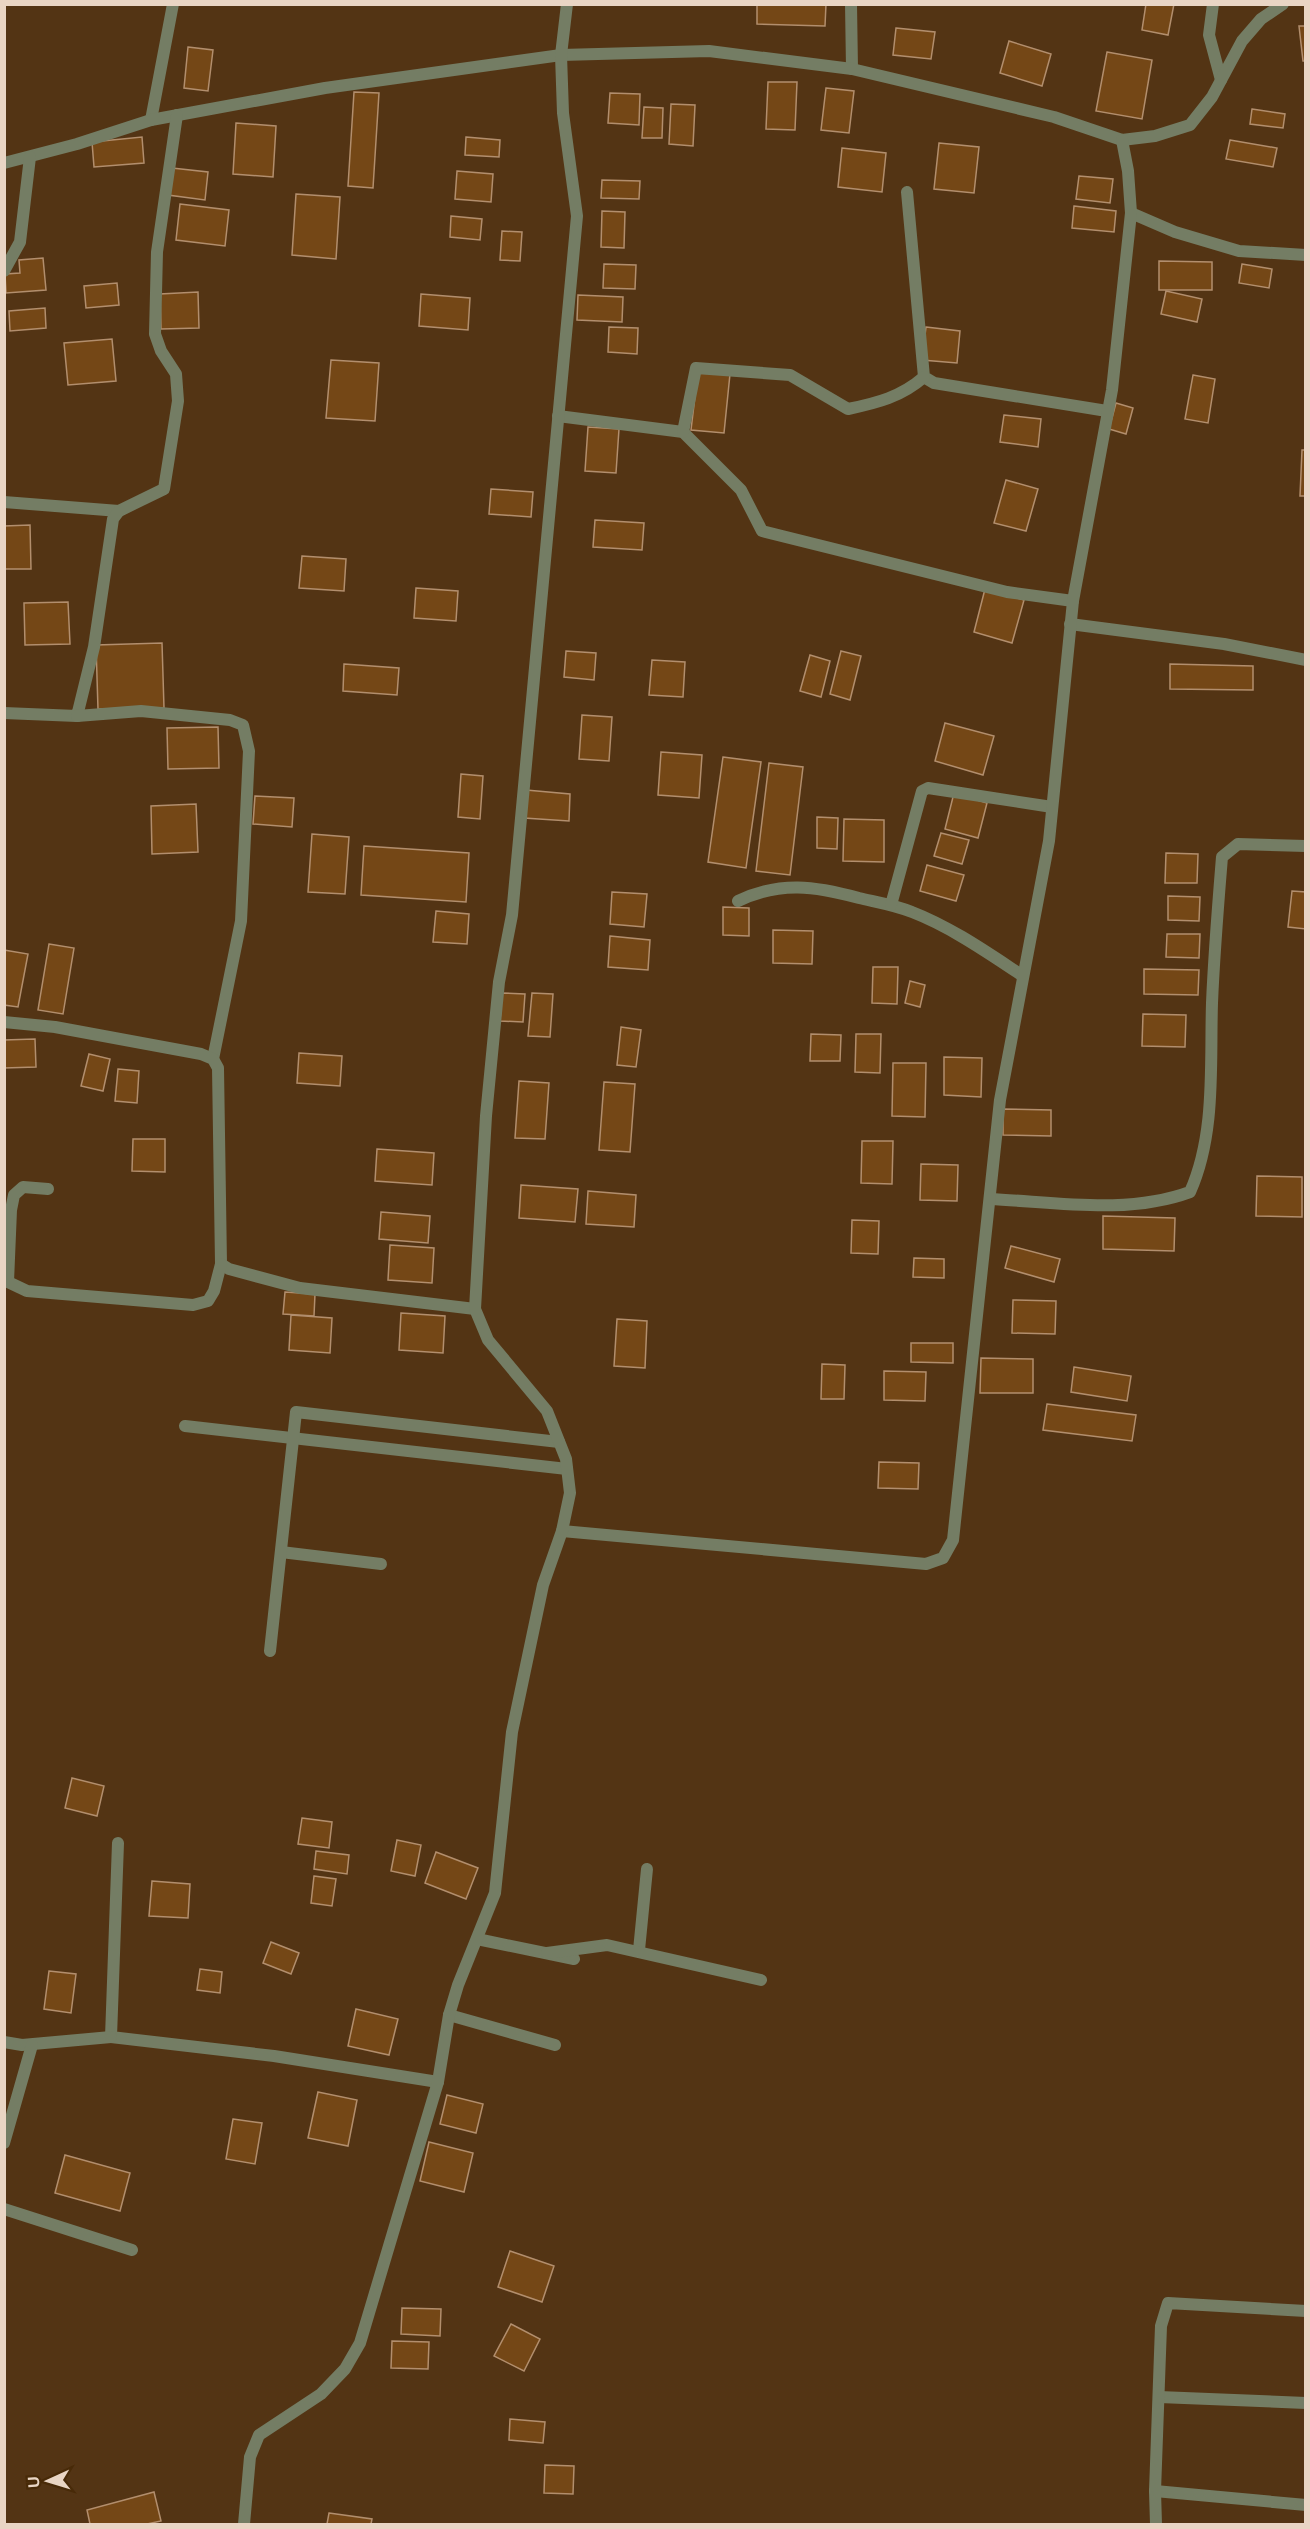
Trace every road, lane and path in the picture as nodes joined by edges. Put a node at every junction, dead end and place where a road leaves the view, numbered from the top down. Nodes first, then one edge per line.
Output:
1 (173, 4) edge
2 (567, 4) edge
3 (851, 4) edge
4 (1213, 4) edge
5 (1283, 4) edge
6 (561, 55) junction
7 (852, 69) junction
8 (1221, 80) junction
9 (177, 115) junction
10 (151, 120) junction
11 (1122, 140) junction
12 (30, 157) junction
13 (4, 163) edge
14 (907, 192) dead end
15 (1131, 213) junction
16 (1305, 255) edge
17 (4, 271) edge
18 (924, 377) junction
19 (1107, 411) junction
20 (558, 416) junction
21 (683, 432) junction
22 (4, 502) edge
23 (119, 511) junction
24 (1073, 601) junction
25 (1070, 624) junction
26 (1305, 660) edge
27 (4, 713) edge
28 (77, 716) junction
29 (1052, 807) junction
30 (1305, 846) edge
31 (738, 901) dead end
32 (891, 905) junction
33 (1023, 976) junction
34 (4, 1022) edge
35 (213, 1059) junction
36 (48, 1189) dead end
37 (990, 1199) junction
38 (220, 1264) junction
39 (475, 1309) junction
40 (185, 1426) dead end
41 (293, 1438) junction
42 (559, 1442) junction
43 (567, 1469) junction
44 (562, 1531) junction
45 (280, 1552) junction
46 (381, 1564) dead end
47 (270, 1651) dead end
48 (118, 1843) dead end
49 (647, 1869) dead end
50 (477, 1939) junction
51 (639, 1950) junction
52 (547, 1953) junction
53 (574, 1959) dead end
54 (761, 1980) dead end
55 (449, 2015) junction
56 (111, 2037) junction
57 (4, 2042) edge
58 (32, 2044) junction
59 (555, 2045) dead end
60 (438, 2082) junction
61 (4, 2143) edge
62 (4, 2209) edge
63 (132, 2250) dead end
64 (1305, 2311) edge
65 (1159, 2397) junction
66 (1305, 2403) edge
67 (1155, 2491) junction
68 (1305, 2505) edge
69 (244, 2524) edge
70 (1156, 2524) edge

1 - 10 street
2 - 6 street
3 - 7 street
4 - 8 street
5 - 8 street
6 - 7 street
6 - 9 street
6 - 20 street
7 - 11 street
8 - 11 street
9 - 10 street
9 - 23 street
10 - 12 street
11 - 15 street
12 - 13 street
12 - 17 street
14 - 18 street
15 - 16 street
15 - 19 street
18 - 19 street
18 - 21 street
19 - 24 street
20 - 21 street
20 - 39 street
21 - 24 street
22 - 23 street
23 - 28 street
24 - 25 street
25 - 26 street
25 - 29 street
27 - 28 street
28 - 35 street
29 - 32 street
29 - 33 street
30 - 37 street
31 - 32 street
32 - 33 street
33 - 37 street
34 - 35 street
35 - 38 street
36 - 38 street
37 - 44 street
38 - 39 street
39 - 42 street
40 - 41 street
41 - 42 street
41 - 43 street
41 - 45 street
42 - 43 street
43 - 44 street
44 - 50 street
45 - 46 street
45 - 47 street
48 - 56 street
49 - 51 street
50 - 52 street
50 - 55 street
51 - 52 street
51 - 54 street
52 - 53 street
55 - 59 street
55 - 60 street
56 - 58 street
56 - 60 street
57 - 58 street
58 - 61 street
60 - 69 street
62 - 63 street
64 - 65 street
65 - 66 street
65 - 67 street
67 - 68 street
67 - 70 street

